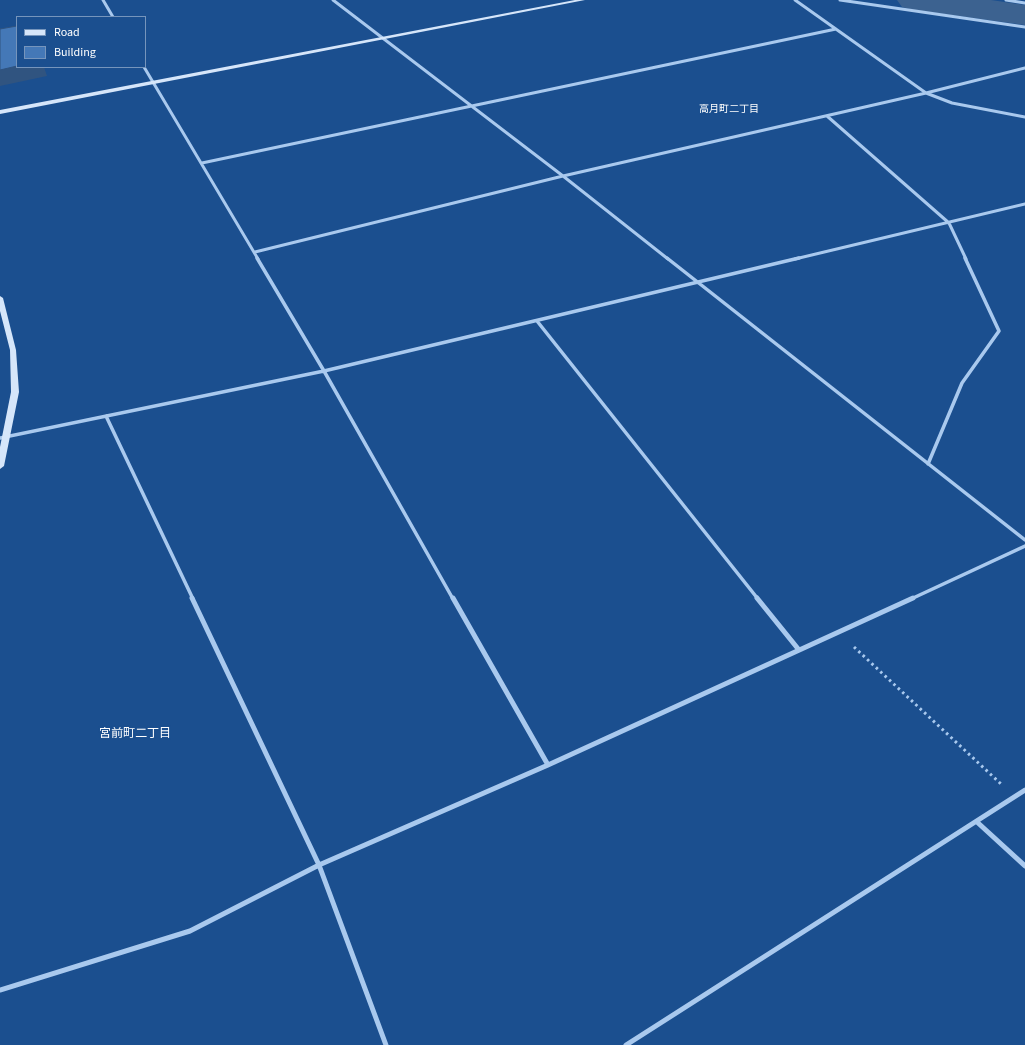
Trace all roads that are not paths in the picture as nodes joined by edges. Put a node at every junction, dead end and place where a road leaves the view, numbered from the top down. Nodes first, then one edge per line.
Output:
1 (103, 0) edge
2 (333, 0) edge
3 (583, 0) edge
4 (795, 0) edge
5 (840, 0) edge
6 (1006, 0) edge
7 (1025, 3) edge
8 (112, 16) edge
9 (1025, 27) edge
10 (836, 29) junction
11 (383, 38) junction
12 (145, 68) edge
13 (1025, 68) edge
14 (153, 82) junction
15 (926, 93) junction
16 (471, 106) junction
17 (0, 112) edge
18 (827, 116) junction
19 (1025, 117) edge
20 (202, 163) junction
21 (563, 176) junction
22 (1025, 204) edge
23 (949, 222) junction
24 (255, 252) junction
25 (698, 283) junction
26 (0, 298) edge
27 (537, 321) junction
28 (324, 371) junction
29 (106, 416) junction
30 (3, 437) edge
31 (928, 464) junction
32 (0, 466) edge
33 (1025, 540) edge
34 (1025, 546) edge
35 (799, 650) junction
36 (548, 765) junction
37 (1025, 790) edge
38 (977, 822) junction
39 (319, 865) junction
40 (1025, 866) edge
41 (0, 990) edge
42 (386, 1045) edge
43 (626, 1045) edge

1 - 8 street
2 - 11 street
3 - 11 street
4 - 10 street
5 - 9 street
6 - 7 street
10 - 15 street
10 - 16 street
11 - 14 street
11 - 16 street
12 - 14 street
13 - 15 street
14 - 17 street
14 - 20 street
15 - 18 street
15 - 19 street
16 - 20 street
16 - 21 street
18 - 21 street
18 - 23 street
20 - 24 street
21 - 24 street
21 - 25 street
22 - 23 street
23 - 25 street
23 - 31 street
24 - 28 street
25 - 27 street
25 - 31 street
26 - 30 street
27 - 28 street
27 - 35 street
28 - 29 street
28 - 36 street
29 - 30 street
29 - 39 street
30 - 32 street
31 - 33 street
34 - 35 street
35 - 36 street
36 - 39 street
37 - 38 street
38 - 40 street
38 - 43 street
39 - 41 street
39 - 42 street

